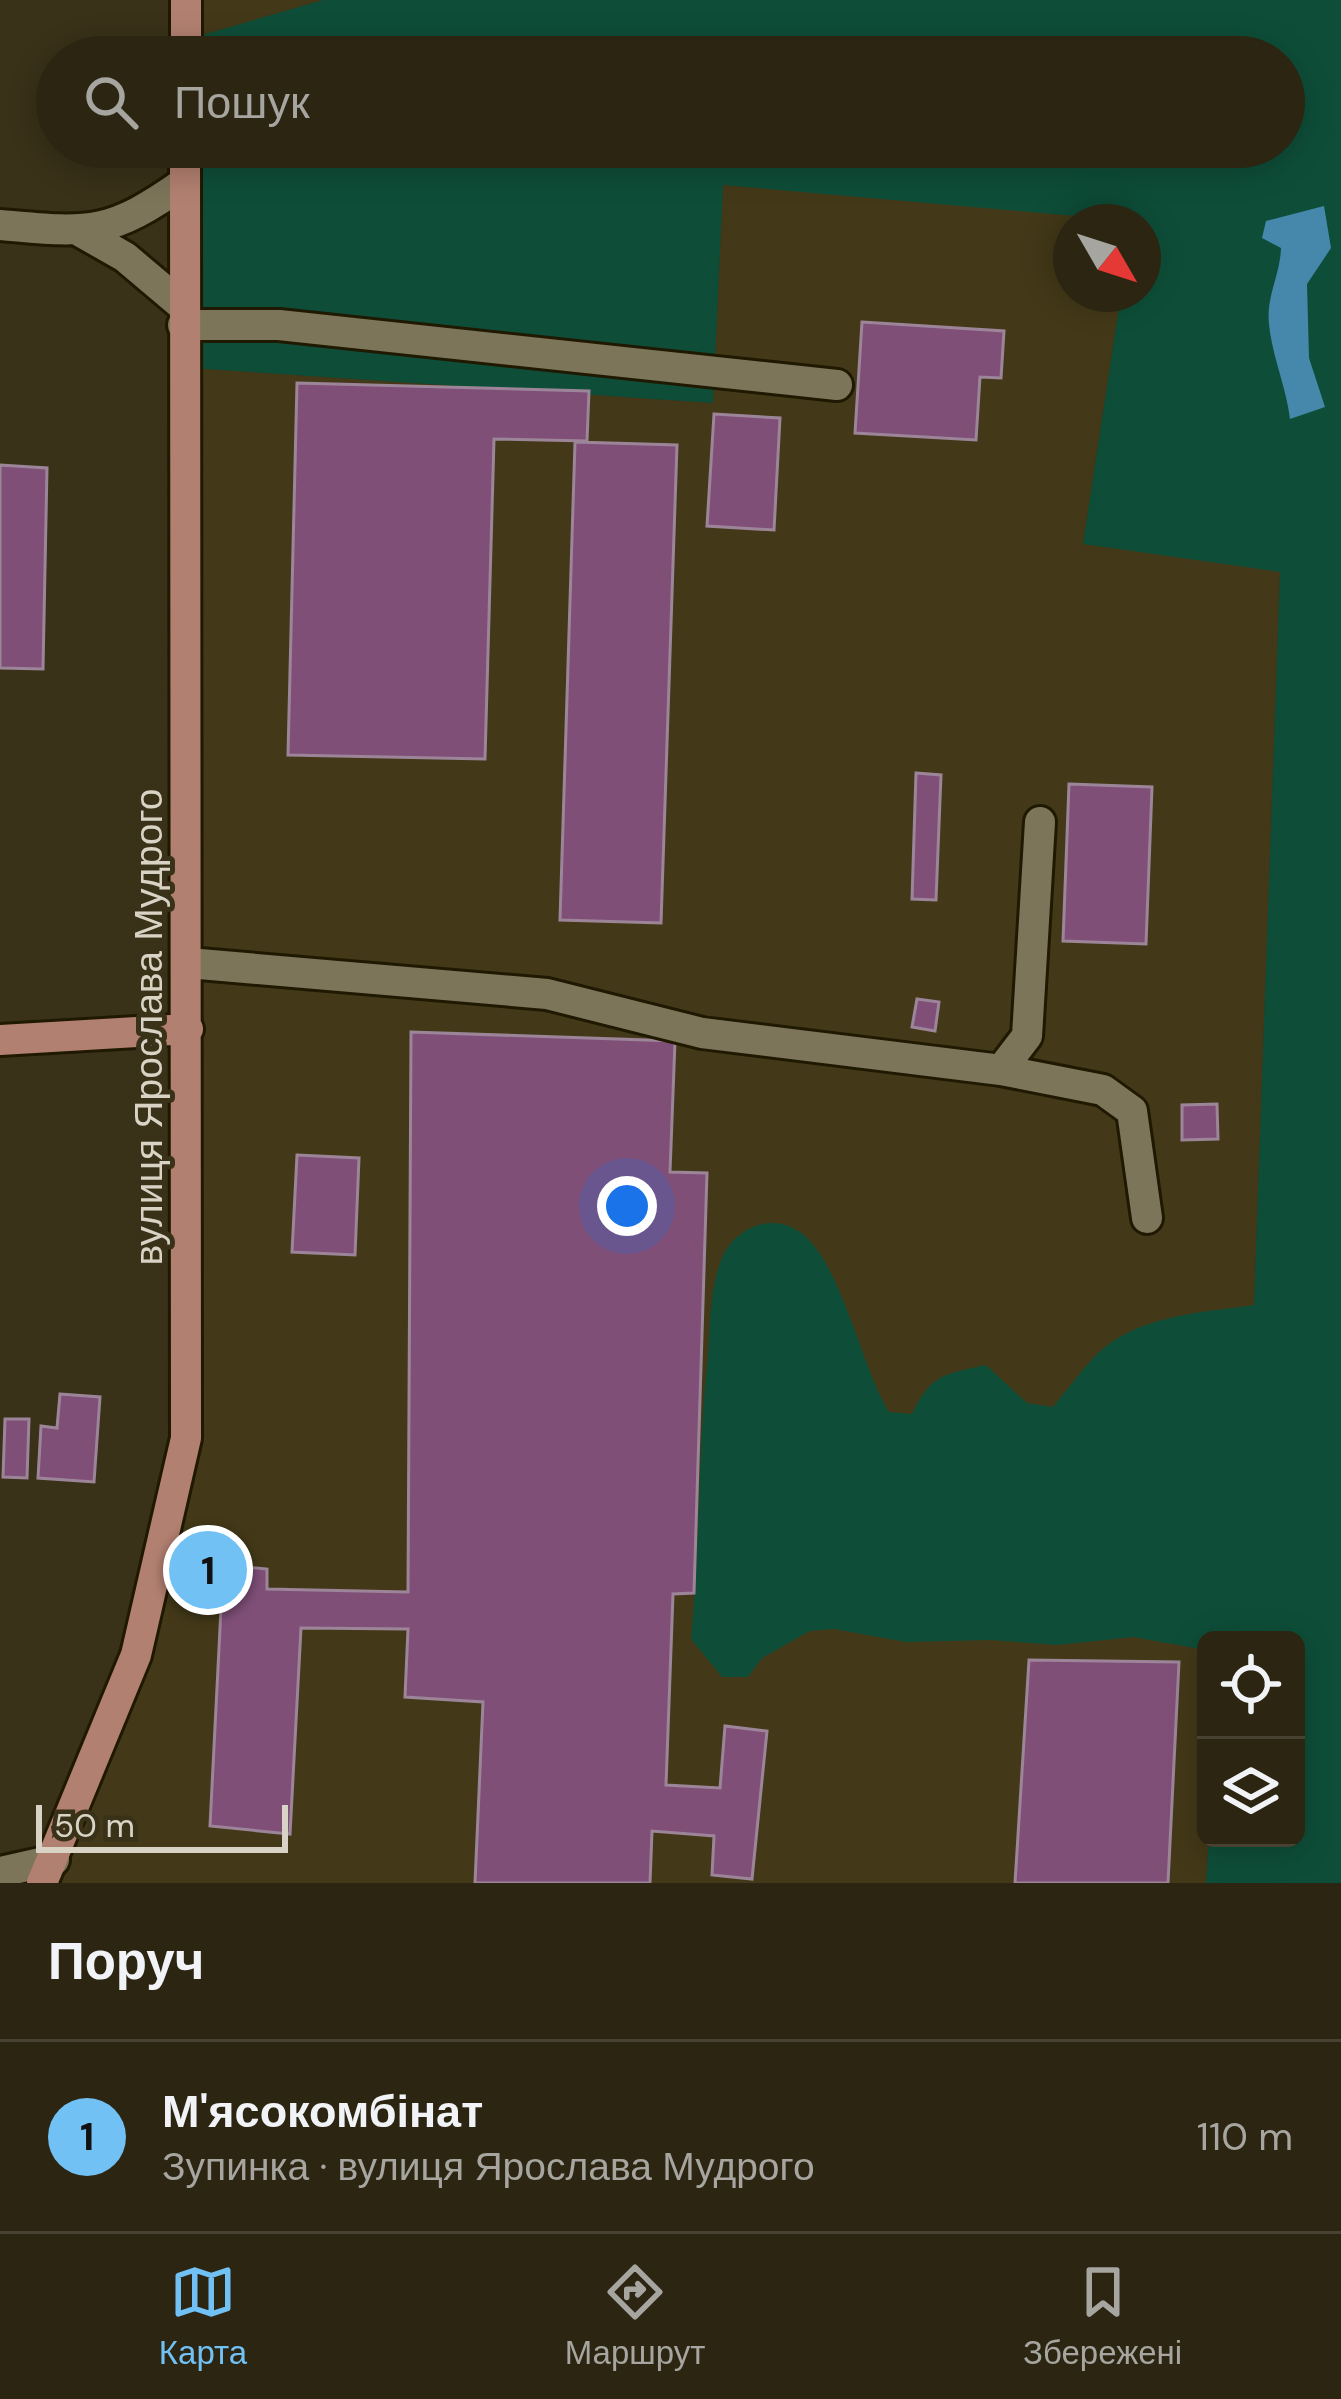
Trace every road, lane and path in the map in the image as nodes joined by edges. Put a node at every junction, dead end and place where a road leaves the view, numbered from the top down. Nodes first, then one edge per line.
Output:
1 (186, 0) edge
2 (186, 36) edge
3 (185, 168) edge
4 (185, 182) junction
5 (0, 225) edge
6 (81, 232) junction
7 (183, 316) junction
8 (838, 385) dead end
9 (1040, 821) dead end
10 (188, 963) junction
11 (188, 1030) junction
12 (0, 1040) edge
13 (1001, 1070) junction
14 (1147, 1218) dead end
15 (48, 1871) edge
16 (0, 1872) edge

1 - 2 main road
3 - 4 main road, вулиця Ярослава Мудрого
4 - 6 street
4 - 7 main road, вулиця Ярослава Мудрого
5 - 6 street
6 - 7 street
7 - 8 street
7 - 10 main road, вулиця Ярослава Мудрого
9 - 13 street
10 - 11 main road, вулиця Ярослава Мудрого
10 - 13 street
11 - 12 main road
11 - 15 main road, вулиця Ярослава Мудрого
13 - 14 street
15 - 16 street

